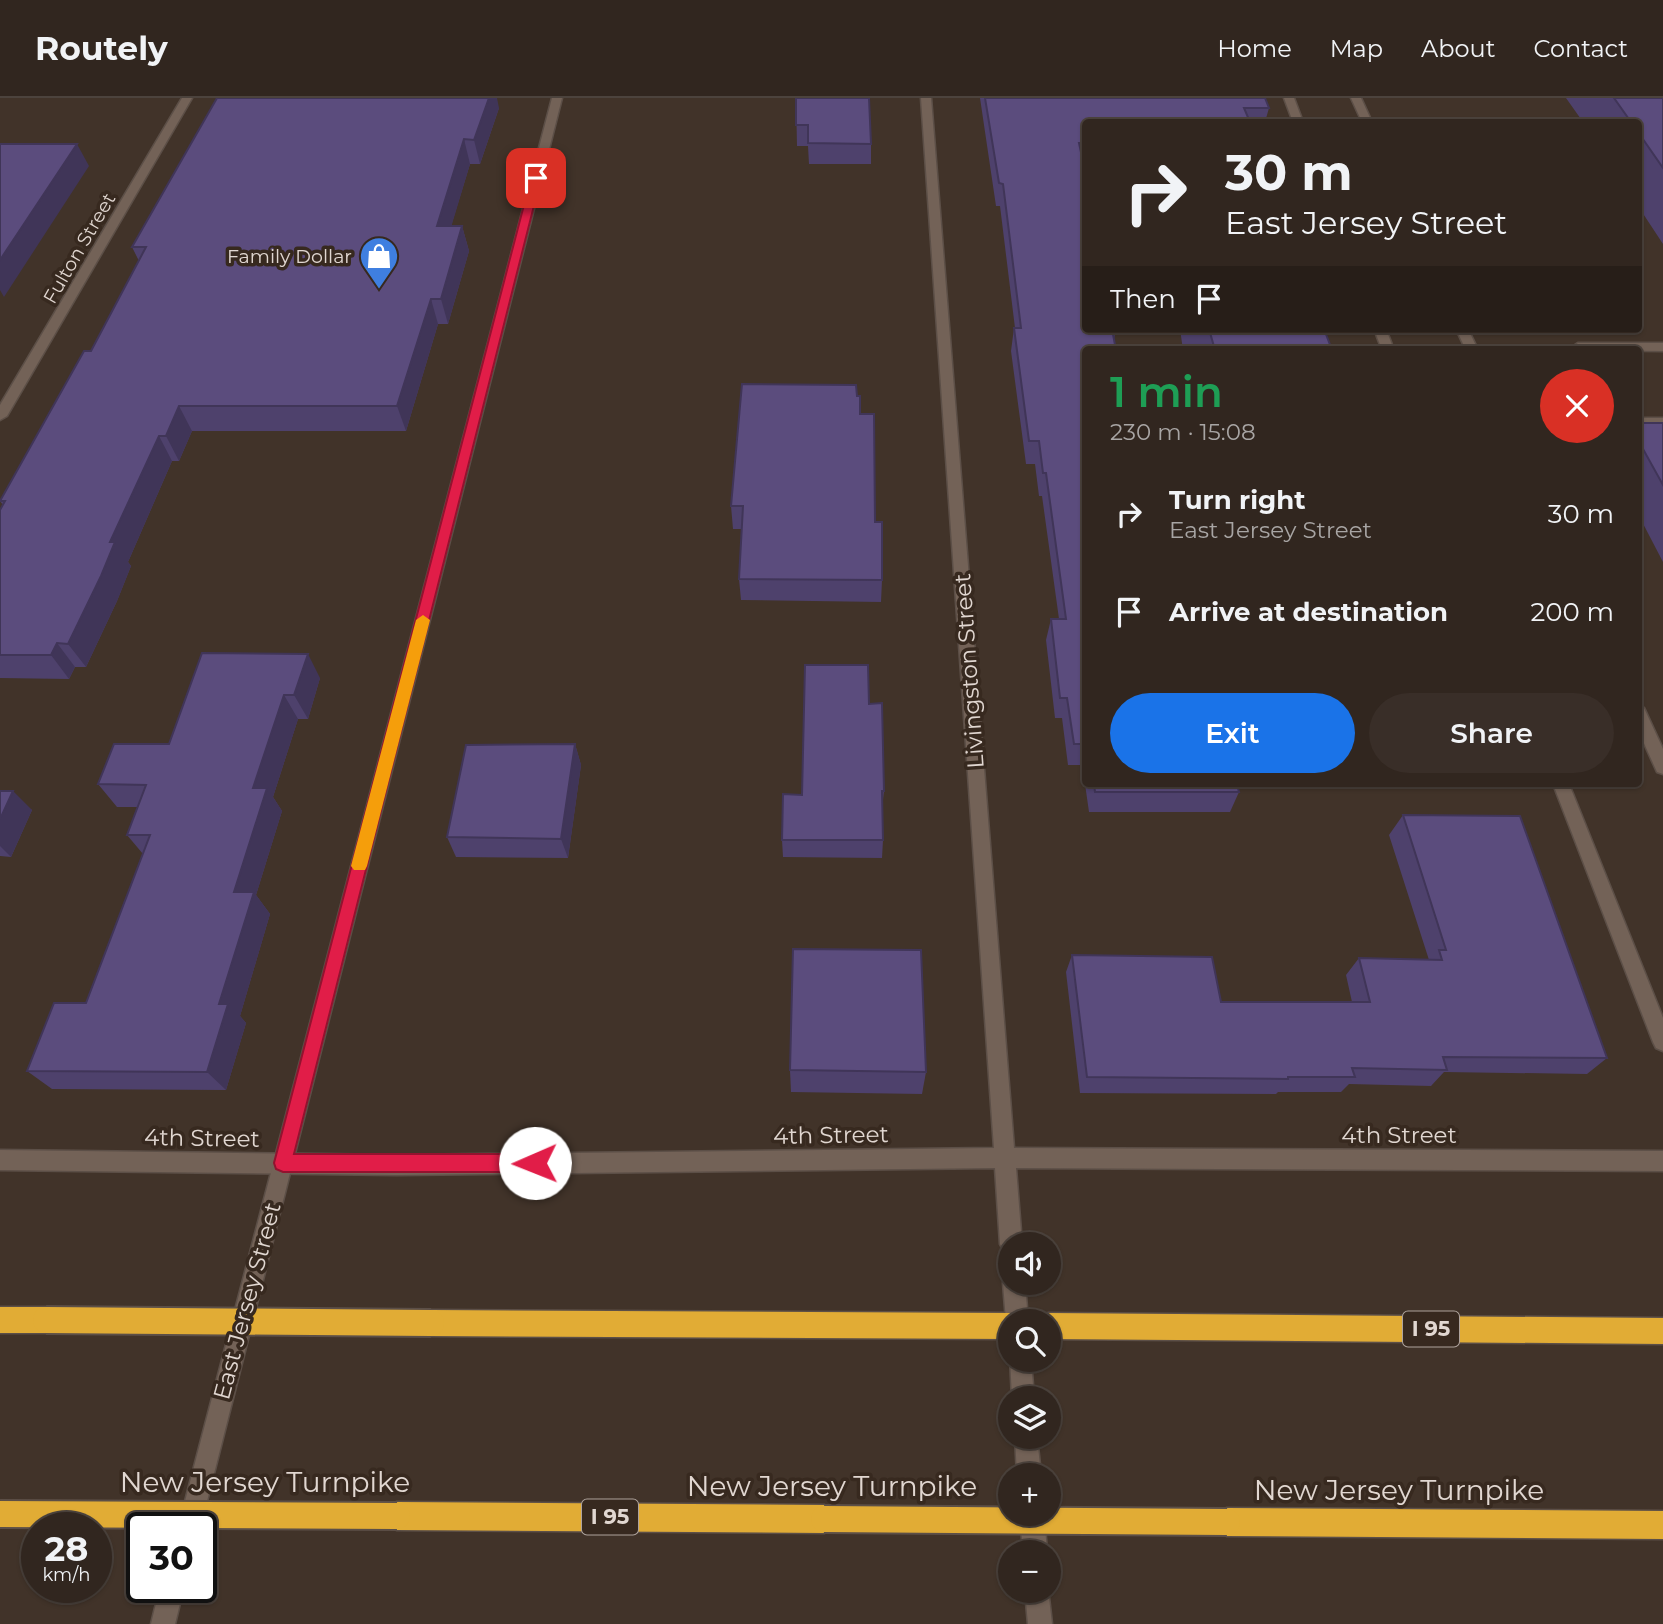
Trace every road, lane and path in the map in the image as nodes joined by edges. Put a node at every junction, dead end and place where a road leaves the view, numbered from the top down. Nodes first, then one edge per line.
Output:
1 (187, 98) edge
2 (557, 98) edge
3 (926, 98) edge
4 (1289, 98) edge
5 (1356, 98) edge
6 (1297, 119) edge
7 (1366, 119) edge
8 (1642, 347) edge
9 (1663, 347) edge
10 (0, 416) edge
11 (1642, 422) edge
12 (1663, 422) edge
13 (1642, 721) edge
14 (1663, 767) edge
15 (1562, 787) edge
16 (1663, 1042) edge
17 (1005, 1158) junction
18 (0, 1160) edge
19 (1663, 1161) edge
20 (283, 1163) junction
21 (1010, 1232) edge
22 (0, 1320) edge
23 (998, 1326) edge
24 (1061, 1326) edge
25 (1663, 1331) edge
26 (192, 1512) edge
27 (0, 1514) edge
28 (1663, 1525) edge
29 (168, 1603) edge
30 (1038, 1603) edge
31 (163, 1624) edge
32 (1040, 1624) edge

1 - 10 street, Fulton Street
2 - 20 street, East Jersey Street
3 - 17 street, Livingston Street
4 - 6 street
5 - 7 street
8 - 9 street
11 - 12 street
13 - 14 street
15 - 16 street
17 - 19 street, 4th Street
17 - 20 street, 4th Street
17 - 21 street, Livingston Street
18 - 20 street, 4th Street
20 - 26 street, East Jersey Street
22 - 23 highway, bridge
24 - 25 highway, I 95
27 - 28 highway, New Jersey Turnpike / I 95, bridge
29 - 31 street
30 - 32 street

